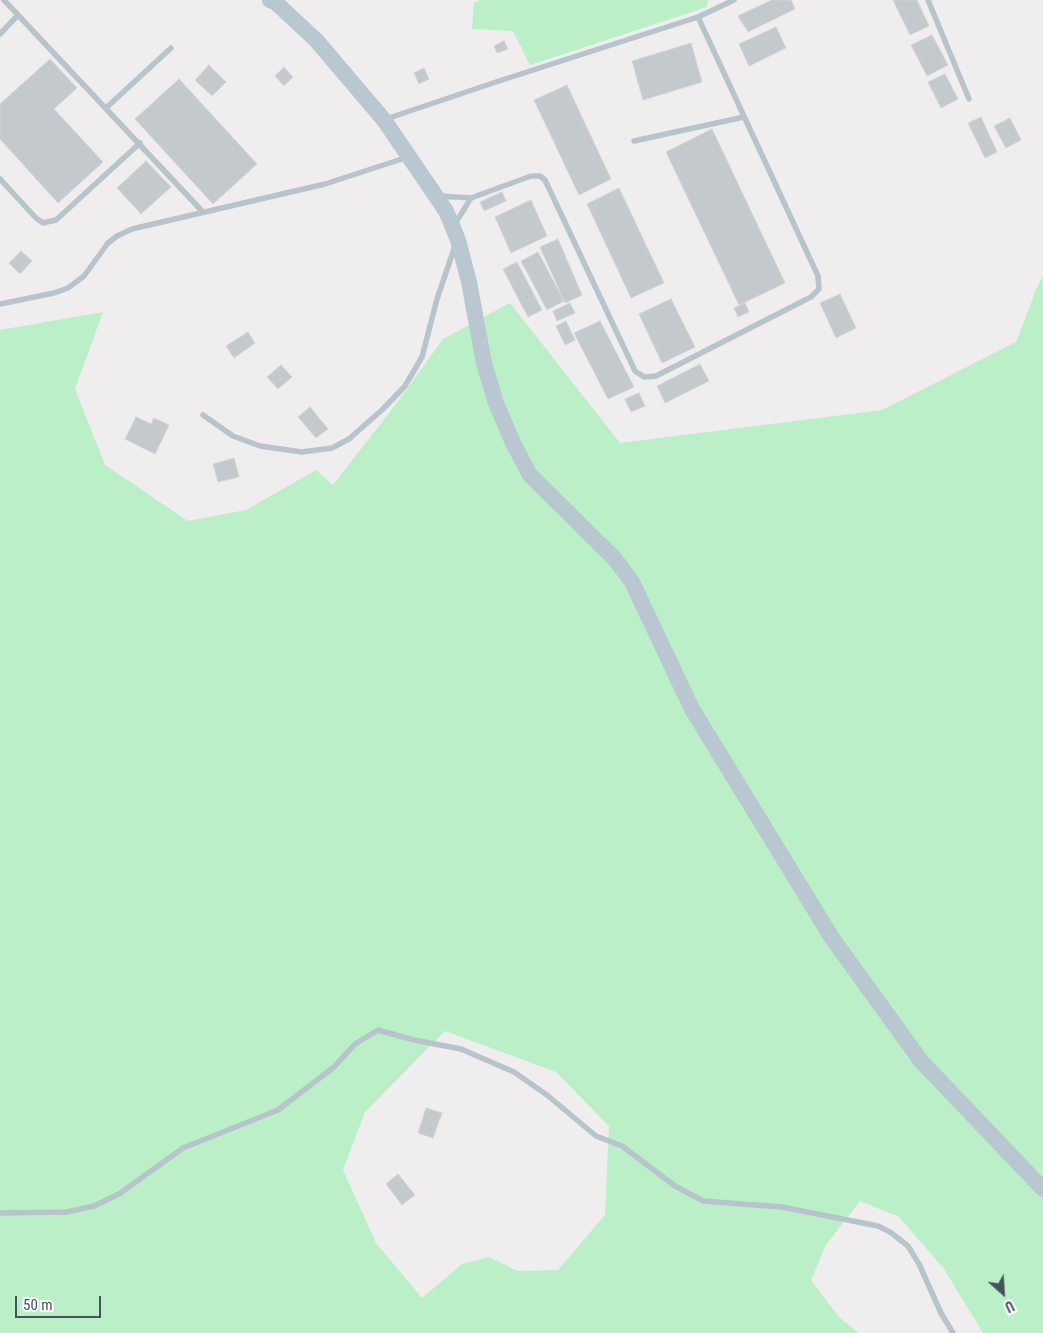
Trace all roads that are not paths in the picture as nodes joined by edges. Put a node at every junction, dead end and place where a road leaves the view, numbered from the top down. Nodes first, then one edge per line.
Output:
1 (4, 0) edge
2 (734, 0) edge
3 (928, 0) edge
4 (275, 1) edge
5 (18, 15) junction
6 (698, 17) junction
7 (0, 34) edge
8 (172, 48) dead end
9 (969, 99) dead end
10 (106, 108) junction
11 (744, 117) junction
12 (384, 120) junction
13 (634, 141) dead end
14 (140, 144) junction
15 (410, 157) junction
16 (0, 179) edge
17 (435, 196) junction
18 (471, 198) junction
19 (202, 211) junction
20 (455, 234) junction
21 (0, 304) edge
22 (203, 414) dead end
23 (1043, 1189) edge
24 (0, 1213) edge
25 (953, 1333) edge

1 - 5 lane
2 - 6 lane
3 - 9 lane
4 - 12 main road
5 - 7 lane
5 - 10 lane
6 - 11 lane
6 - 12 lane
8 - 10 lane
10 - 14 lane
11 - 13 lane
11 - 18 lane
12 - 15 main road
14 - 16 lane
14 - 19 lane
15 - 17 main road
15 - 19 lane
17 - 18 lane
17 - 20 main road
18 - 20 lane
19 - 21 lane
20 - 22 lane
20 - 23 main road
24 - 25 lane

